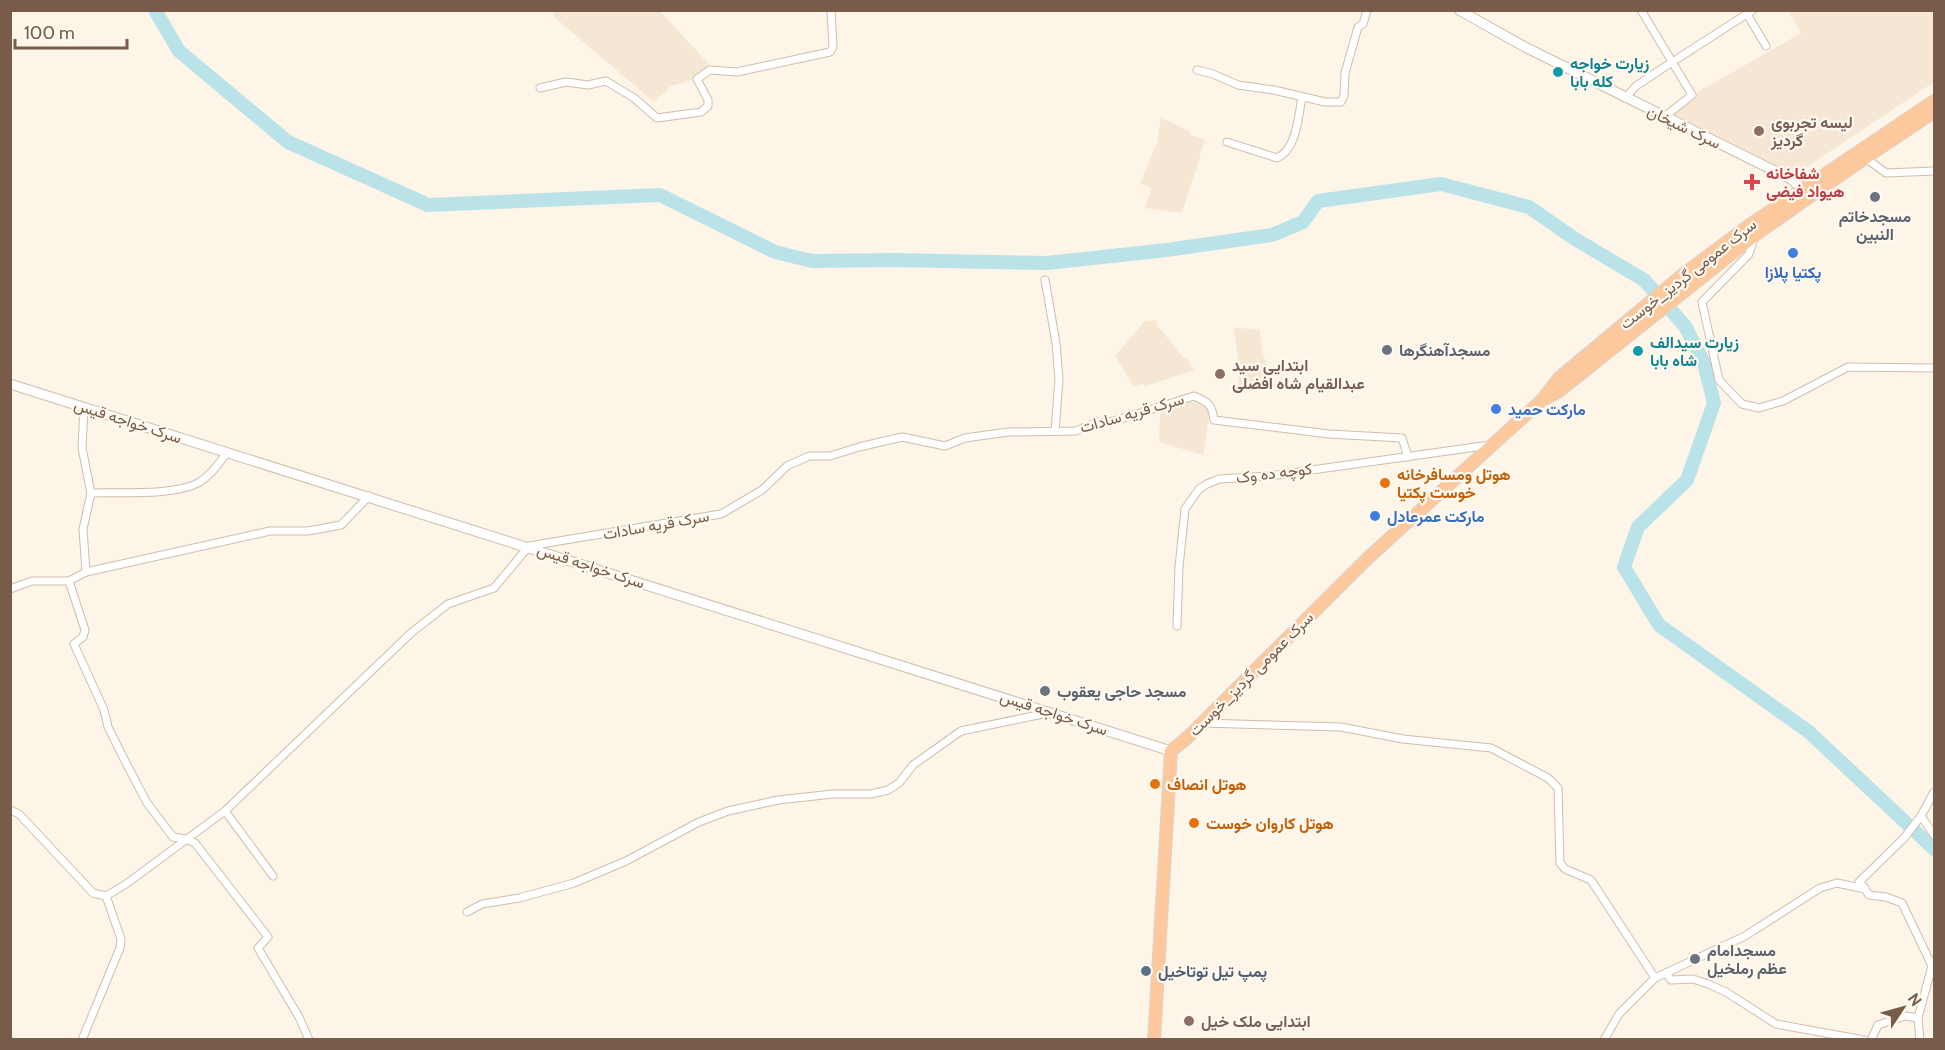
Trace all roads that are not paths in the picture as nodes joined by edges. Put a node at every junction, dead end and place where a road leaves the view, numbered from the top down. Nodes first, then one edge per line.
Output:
1 (831, 10) edge
2 (1367, 10) edge
3 (1459, 10) edge
4 (1641, 10) edge
5 (1750, 12) edge
6 (1766, 46) dead end
7 (1674, 60) junction
8 (1197, 70) dead end
9 (540, 88) dead end
10 (1625, 98) junction
11 (1302, 99) junction
12 (1935, 101) edge
13 (1935, 112) edge
14 (1664, 117) junction
15 (1227, 142) dead end
16 (1862, 154) junction
17 (1935, 171) edge
18 (1807, 193) junction
19 (1755, 235) junction
20 (1689, 278) junction
21 (1044, 280) dead end
22 (1935, 368) edge
23 (10, 384) edge
24 (84, 407) junction
25 (1055, 431) junction
26 (1493, 444) junction
27 (227, 452) junction
28 (1408, 457) junction
29 (91, 493) junction
30 (369, 496) junction
31 (529, 546) junction
32 (86, 572) junction
33 (69, 581) junction
34 (10, 590) edge
35 (1177, 626) dead end
36 (1051, 712) junction
37 (1201, 723) junction
38 (1172, 751) junction
39 (1935, 792) edge
40 (10, 810) edge
41 (225, 811) junction
42 (1921, 816) junction
43 (1935, 835) edge
44 (185, 839) junction
45 (273, 876) dead end
46 (1865, 889) junction
47 (106, 896) junction
48 (467, 912) dead end
49 (1933, 964) edge
50 (1666, 973) junction
51 (1655, 978) junction
52 (1918, 1018) junction
53 (82, 1040) edge
54 (309, 1040) edge
55 (1154, 1040) edge
56 (1604, 1040) edge
57 (1864, 1040) edge
58 (1871, 1040) edge
59 (1920, 1040) edge

1 - 9 street
2 - 11 street
3 - 10 street, سرک شیخان
4 - 7 street
5 - 6 street
5 - 7 street
7 - 10 street
7 - 14 street
8 - 11 street
10 - 14 street, سرک شیخان
11 - 15 street
12 - 16 highway, سرک عمومی گردیز_خوست
13 - 16 highway, سرک عمومی گردیز_خوست
14 - 18 street, سرک شیخان
16 - 17 street
16 - 18 highway, سرک عمومی گردیز_خوست
18 - 19 highway, سرک عمومی گردیز_خوست
18 - 20 highway, سرک عمومی گردیز_خوست
19 - 20 highway, سرک عمومی گردیز_خوست
19 - 22 street
20 - 26 highway, سرک عمومی گردیز_خوست
21 - 25 street
23 - 24 street, سرک خواجه قیس
24 - 27 street, سرک خواجه قیس
24 - 29 street
25 - 28 street, سرک قریه سادات
25 - 31 street, سرک قریه سادات
26 - 28 street, کوچه ده وک
26 - 37 highway, سرک عمومی گردیز_خوست
27 - 29 street
27 - 30 street, سرک خواجه قیس
28 - 35 street, کوچه ده وک
29 - 32 street
30 - 31 street, سرک خواجه قیس
30 - 32 street
31 - 36 street, سرک خواجه قیس
31 - 41 street
32 - 33 street
33 - 34 street
33 - 44 street
36 - 38 street, سرک خواجه قیس
36 - 48 street
37 - 38 highway, سرک عمومی گردیز_خوست
37 - 51 street
38 - 55 highway
39 - 42 street
40 - 47 street
41 - 44 street
41 - 45 street
42 - 43 street
42 - 46 street
44 - 47 street
44 - 54 street
46 - 49 street
46 - 50 street
47 - 53 street
49 - 52 street
50 - 51 street
50 - 57 street
51 - 56 street
52 - 58 street
52 - 59 street

